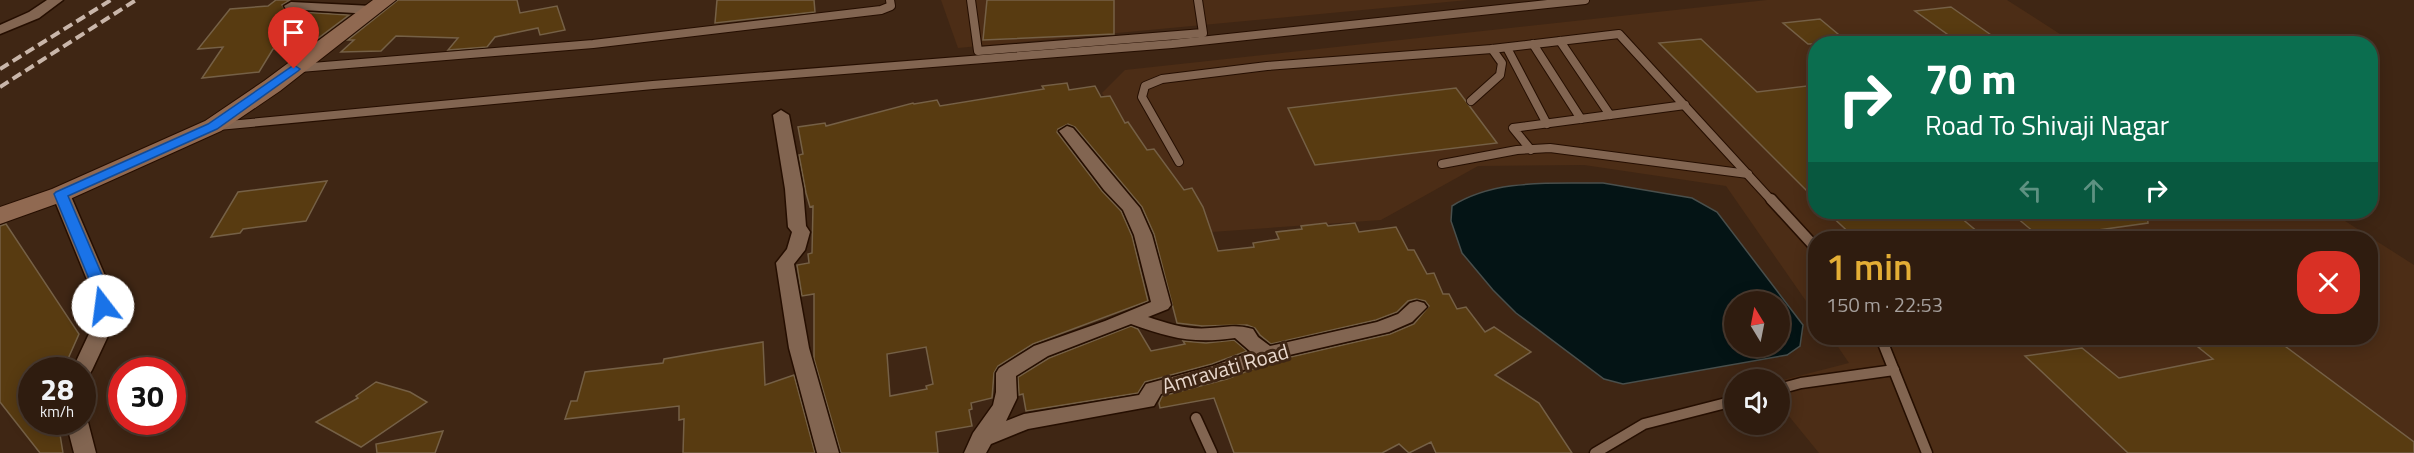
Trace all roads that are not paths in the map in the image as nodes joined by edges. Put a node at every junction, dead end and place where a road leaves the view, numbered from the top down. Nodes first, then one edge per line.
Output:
1 (56, 0) edge
2 (298, 0) edge
3 (890, 0) edge
4 (971, 0) edge
5 (1198, 0) edge
6 (1585, 0) edge
7 (1512, 4) edge
8 (379, 5) edge
9 (0, 30) edge
10 (1560, 41) junction
11 (1533, 45) junction
12 (1507, 48) junction
13 (1492, 50) junction
14 (294, 69) junction
15 (1471, 101) dead end
16 (1685, 105) junction
17 (781, 115) dead end
18 (1610, 115) junction
19 (1581, 119) junction
20 (1547, 123) junction
21 (213, 126) junction
22 (1067, 131) dead end
23 (1531, 150) junction
24 (1179, 162) dead end
25 (1442, 164) dead end
26 (1748, 174) junction
27 (61, 194) junction
28 (0, 216) edge
29 (1808, 239) edge
30 (1417, 307) dead end
31 (1129, 317) junction
32 (1884, 345) edge
33 (1267, 354) junction
34 (88, 357) edge
35 (1894, 370) junction
36 (1790, 386) edge
37 (1724, 404) edge
38 (1196, 418) dead end
39 (80, 435) edge
40 (978, 446) edge
41 (85, 453) edge
42 (828, 453) edge
43 (1212, 453) edge
44 (1595, 453) edge
45 (1928, 453) edge

1 - 9 street
2 - 8 street
3 - 14 lane
4 - 5 lane
6 - 7 lane
7 - 21 lane
8 - 14 street
10 - 11 lane
10 - 16 lane
10 - 18 lane
11 - 12 lane
11 - 19 lane
12 - 13 lane
12 - 20 lane
13 - 15 lane
13 - 24 lane
14 - 21 street
16 - 18 lane
16 - 26 lane
17 - 42 street
18 - 19 lane
19 - 20 lane
20 - 23 lane
21 - 27 street
22 - 31 street
23 - 25 lane
23 - 26 lane
26 - 29 lane
27 - 28 street
27 - 34 street
30 - 33 street, Amravati Road
31 - 33 street
31 - 40 street
32 - 35 lane
33 - 40 street, Amravati Road
35 - 36 lane
35 - 45 lane
37 - 44 lane
38 - 43 lane
39 - 41 street

